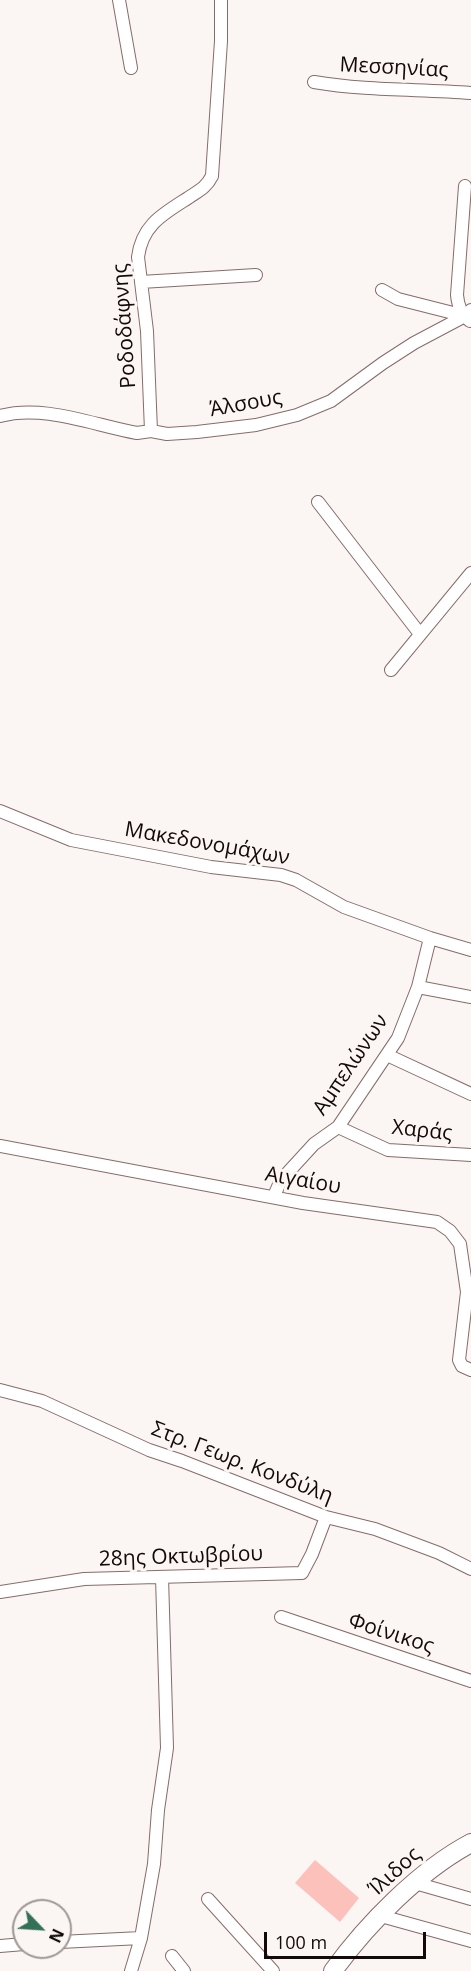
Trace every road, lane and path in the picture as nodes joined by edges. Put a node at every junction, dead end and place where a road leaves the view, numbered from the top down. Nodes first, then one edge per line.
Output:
1 (119, 0) edge
2 (221, 0) edge
3 (131, 68) dead end
4 (314, 82) dead end
5 (471, 93) edge
6 (465, 186) dead end
7 (256, 275) dead end
8 (141, 282) junction
9 (382, 290) dead end
10 (469, 316) edge
11 (0, 416) edge
12 (151, 431) junction
13 (318, 502) dead end
14 (471, 573) edge
15 (420, 634) junction
16 (391, 670) dead end
17 (0, 811) edge
18 (430, 938) junction
19 (471, 950) edge
20 (418, 987) junction
21 (471, 996) edge
22 (387, 1055) junction
23 (471, 1094) edge
24 (338, 1127) junction
25 (0, 1146) edge
26 (471, 1155) edge
27 (274, 1196) junction
28 (471, 1370) edge
29 (0, 1390) edge
30 (326, 1517) junction
31 (471, 1569) edge
32 (162, 1577) junction
33 (0, 1592) edge
34 (281, 1617) dead end
35 (471, 1681) edge
36 (471, 1843) edge
37 (415, 1883) junction
38 (208, 1899) dead end
39 (471, 1899) edge
40 (381, 1916) junction
41 (141, 1938) junction
42 (72, 1941) edge
43 (471, 1941) edge
44 (172, 1956) dead end
45 (131, 1971) edge
46 (184, 1971) edge
47 (273, 1971) edge
48 (333, 1971) edge

1 - 3 street
2 - 8 street, Ροδοδάφνης
4 - 5 street, Μεσσηνίας
6 - 10 street
7 - 8 street
8 - 12 street, Ροδοδάφνης
9 - 10 street
10 - 12 street, Άλσους
11 - 12 street, Άλσους
13 - 15 street
14 - 15 street
15 - 16 street
17 - 18 street, Μακεδονομάχων
18 - 19 street, Μακεδονομάχων
18 - 20 street, Αμπελώνων
20 - 21 street
20 - 22 street, Αμπελώνων
22 - 23 street
22 - 24 street, Αμπελώνων
24 - 26 street, Χαράς
24 - 27 street, Αμπελώνων
25 - 27 street, Αιγαίου
27 - 28 street, Αιγαίου
29 - 30 street, Στρ. Γεωρ. Κονδύλη
30 - 31 street, Στρ. Γεωρ. Κονδύλη
30 - 32 street, 28ης Οκτωβρίου
32 - 33 street, 28ης Οκτωβρίου
32 - 41 street
34 - 35 street, Φοίνικος
36 - 37 street, Ίλιδος
37 - 39 street
37 - 40 street, Ίλιδος
38 - 47 street
40 - 43 street
40 - 48 street, Ίλιδος
41 - 42 street
41 - 45 street
44 - 46 street

